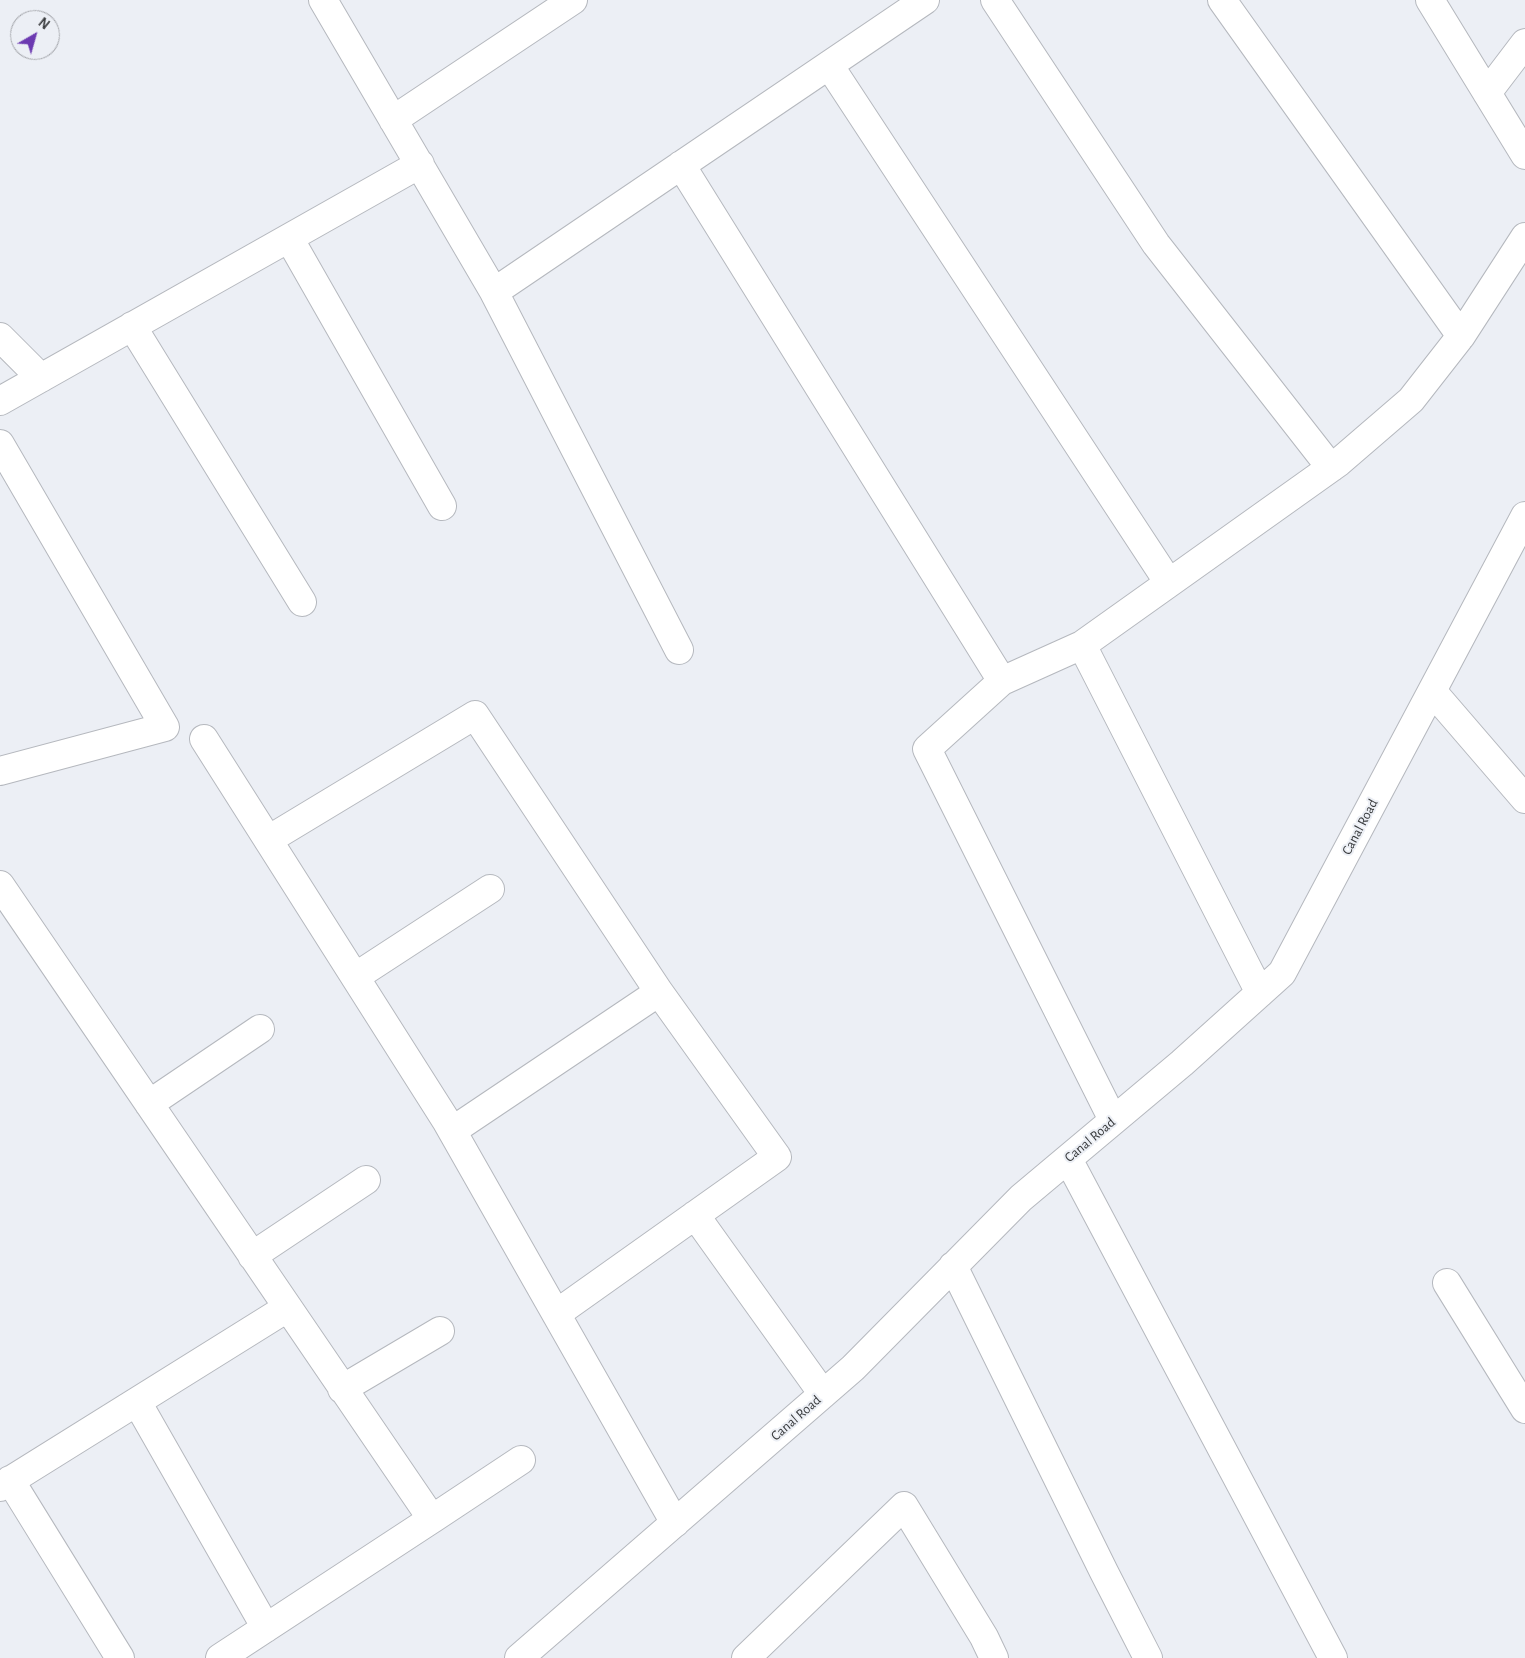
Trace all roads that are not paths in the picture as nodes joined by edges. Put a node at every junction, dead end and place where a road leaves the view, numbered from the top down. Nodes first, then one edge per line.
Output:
1 (323, 0) edge
2 (574, 0) edge
3 (925, 0) edge
4 (995, 0) edge
5 (1222, 0) edge
6 (1430, 0) edge
7 (1525, 43) edge
8 (829, 65) junction
9 (1487, 93) junction
10 (393, 120) junction
11 (1525, 155) edge
12 (420, 164) junction
13 (681, 165) junction
14 (1525, 237) edge
15 (290, 238) junction
16 (494, 292) junction
17 (132, 326) junction
18 (1461, 336) junction
19 (0, 337) edge
20 (41, 378) junction
21 (0, 402) edge
22 (0, 444) edge
23 (1330, 468) junction
24 (442, 506) dead end
25 (1525, 516) edge
26 (1169, 583) junction
27 (302, 602) dead end
28 (1082, 645) junction
29 (679, 650) dead end
30 (1002, 680) junction
31 (1432, 692) junction
32 (204, 739) dead end
33 (0, 771) edge
34 (1525, 799) edge
35 (268, 840) junction
36 (0, 885) edge
37 (490, 890) dead end
38 (355, 977) junction
39 (659, 992) junction
40 (1260, 992) junction
41 (260, 1029) dead end
42 (149, 1104) junction
43 (1113, 1120) junction
44 (452, 1131) junction
45 (1068, 1158) junction
46 (366, 1180) dead end
47 (695, 1215) junction
48 (252, 1256) junction
49 (953, 1266) junction
50 (1447, 1283) dead end
51 (287, 1308) junction
52 (556, 1314) junction
53 (440, 1331) dead end
54 (342, 1389) junction
55 (823, 1394) junction
56 (137, 1402) junction
57 (1525, 1409) edge
58 (521, 1460) dead end
59 (5, 1484) edge
60 (432, 1519) junction
61 (675, 1523) junction
62 (266, 1628) junction
63 (120, 1658) edge
64 (220, 1658) edge
65 (519, 1658) edge
66 (746, 1658) edge
67 (994, 1658) edge
68 (1148, 1658) edge
69 (1334, 1658) edge

1 - 10 street
2 - 10 street
3 - 8 street
4 - 23 street
5 - 18 street
6 - 9 street
7 - 9 street
8 - 13 street
8 - 26 street
9 - 11 street
10 - 12 street
12 - 15 street
12 - 16 street
13 - 16 street
13 - 30 street
14 - 18 street
15 - 17 street
15 - 24 street
16 - 29 street
17 - 20 street
17 - 27 street
18 - 23 street
19 - 20 street
20 - 21 street
22 - 33 street
23 - 26 street
25 - 31 street, Canal Road
26 - 28 street
28 - 30 street
28 - 40 street
30 - 43 street
31 - 34 street
31 - 40 street, Canal Road
32 - 35 street
35 - 38 street
35 - 39 street
36 - 42 street
37 - 38 street
38 - 44 street
39 - 44 street
39 - 47 street
40 - 43 street, Canal Road
41 - 42 street
42 - 48 street
43 - 45 street, Canal Road
44 - 52 street
45 - 49 street, Canal Road
45 - 69 street
46 - 48 street
47 - 52 street
47 - 55 street
48 - 51 street
49 - 55 street, Canal Road
49 - 68 street
50 - 57 street
51 - 54 street
51 - 56 street
52 - 61 street
53 - 54 street
54 - 60 street
55 - 61 street, Canal Road
56 - 59 street
56 - 62 street
58 - 60 street
59 - 63 street
60 - 62 street
61 - 65 street, Canal Road
62 - 64 street
66 - 67 street

